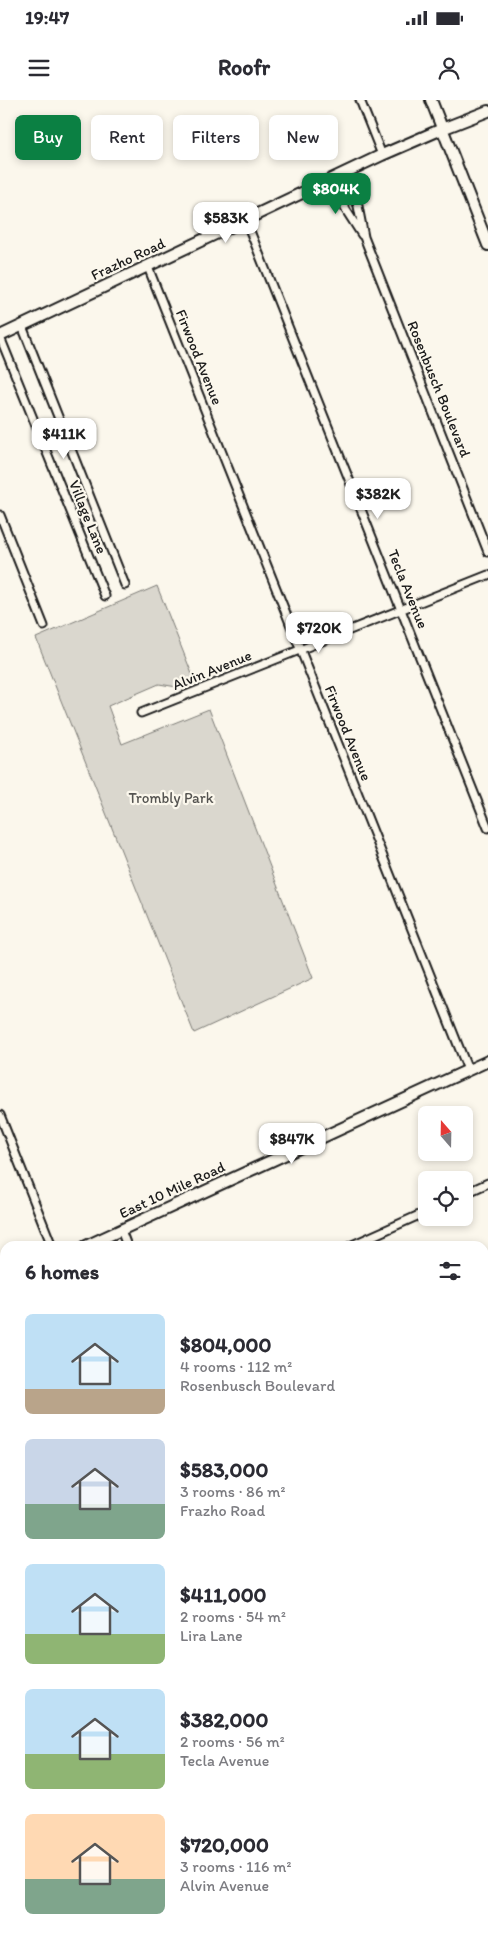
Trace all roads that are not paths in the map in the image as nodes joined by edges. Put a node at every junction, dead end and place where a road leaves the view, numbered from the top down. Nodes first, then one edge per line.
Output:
1 (360, 100) edge
2 (431, 100) edge
3 (488, 111) edge
4 (442, 129) junction
5 (382, 155) junction
6 (345, 173) junction
7 (334, 179) junction
8 (246, 221) junction
9 (364, 237) junction
10 (488, 245) edge
11 (148, 267) junction
12 (22, 326) junction
13 (0, 337) edge
14 (0, 515) edge
15 (488, 552) edge
16 (488, 575) edge
17 (125, 585) dead end
18 (105, 596) dead end
19 (402, 610) junction
20 (44, 626) dead end
21 (300, 650) junction
22 (141, 713) dead end
23 (488, 828) edge
24 (488, 1061) edge
25 (468, 1070) junction
26 (0, 1115) edge
27 (488, 1184) edge
28 (473, 1190) edge
29 (418, 1216) edge
30 (121, 1230) junction
31 (50, 1241) edge
32 (97, 1241) edge
33 (125, 1241) edge
34 (361, 1241) edge

1 - 5 street
2 - 4 street
3 - 4 street, Frazho Road
4 - 5 street, Frazho Road
4 - 10 street
5 - 6 street, Frazho Road
6 - 7 street, Frazho Road
6 - 9 street, Rosenbusch Boulevard
7 - 8 street, Frazho Road
7 - 9 street, Rosenbusch Boulevard
8 - 11 street, Frazho Road
8 - 19 street, Tecla Avenue
9 - 15 street, Rosenbusch Boulevard
11 - 12 street, Frazho Road
11 - 21 street, Firwood Avenue
12 - 13 street, Frazho Road
12 - 17 street
13 - 18 street, Village Lane
14 - 20 street
16 - 19 street, Alvin Avenue
19 - 21 street, Alvin Avenue
19 - 23 street, Tecla Avenue
21 - 22 street, Alvin Avenue
21 - 25 street, Firwood Avenue
24 - 25 street, East 10 Mile Road
25 - 30 street, East 10 Mile Road
26 - 31 street
27 - 28 street
29 - 34 street
30 - 32 street, East 10 Mile Road
30 - 33 street

